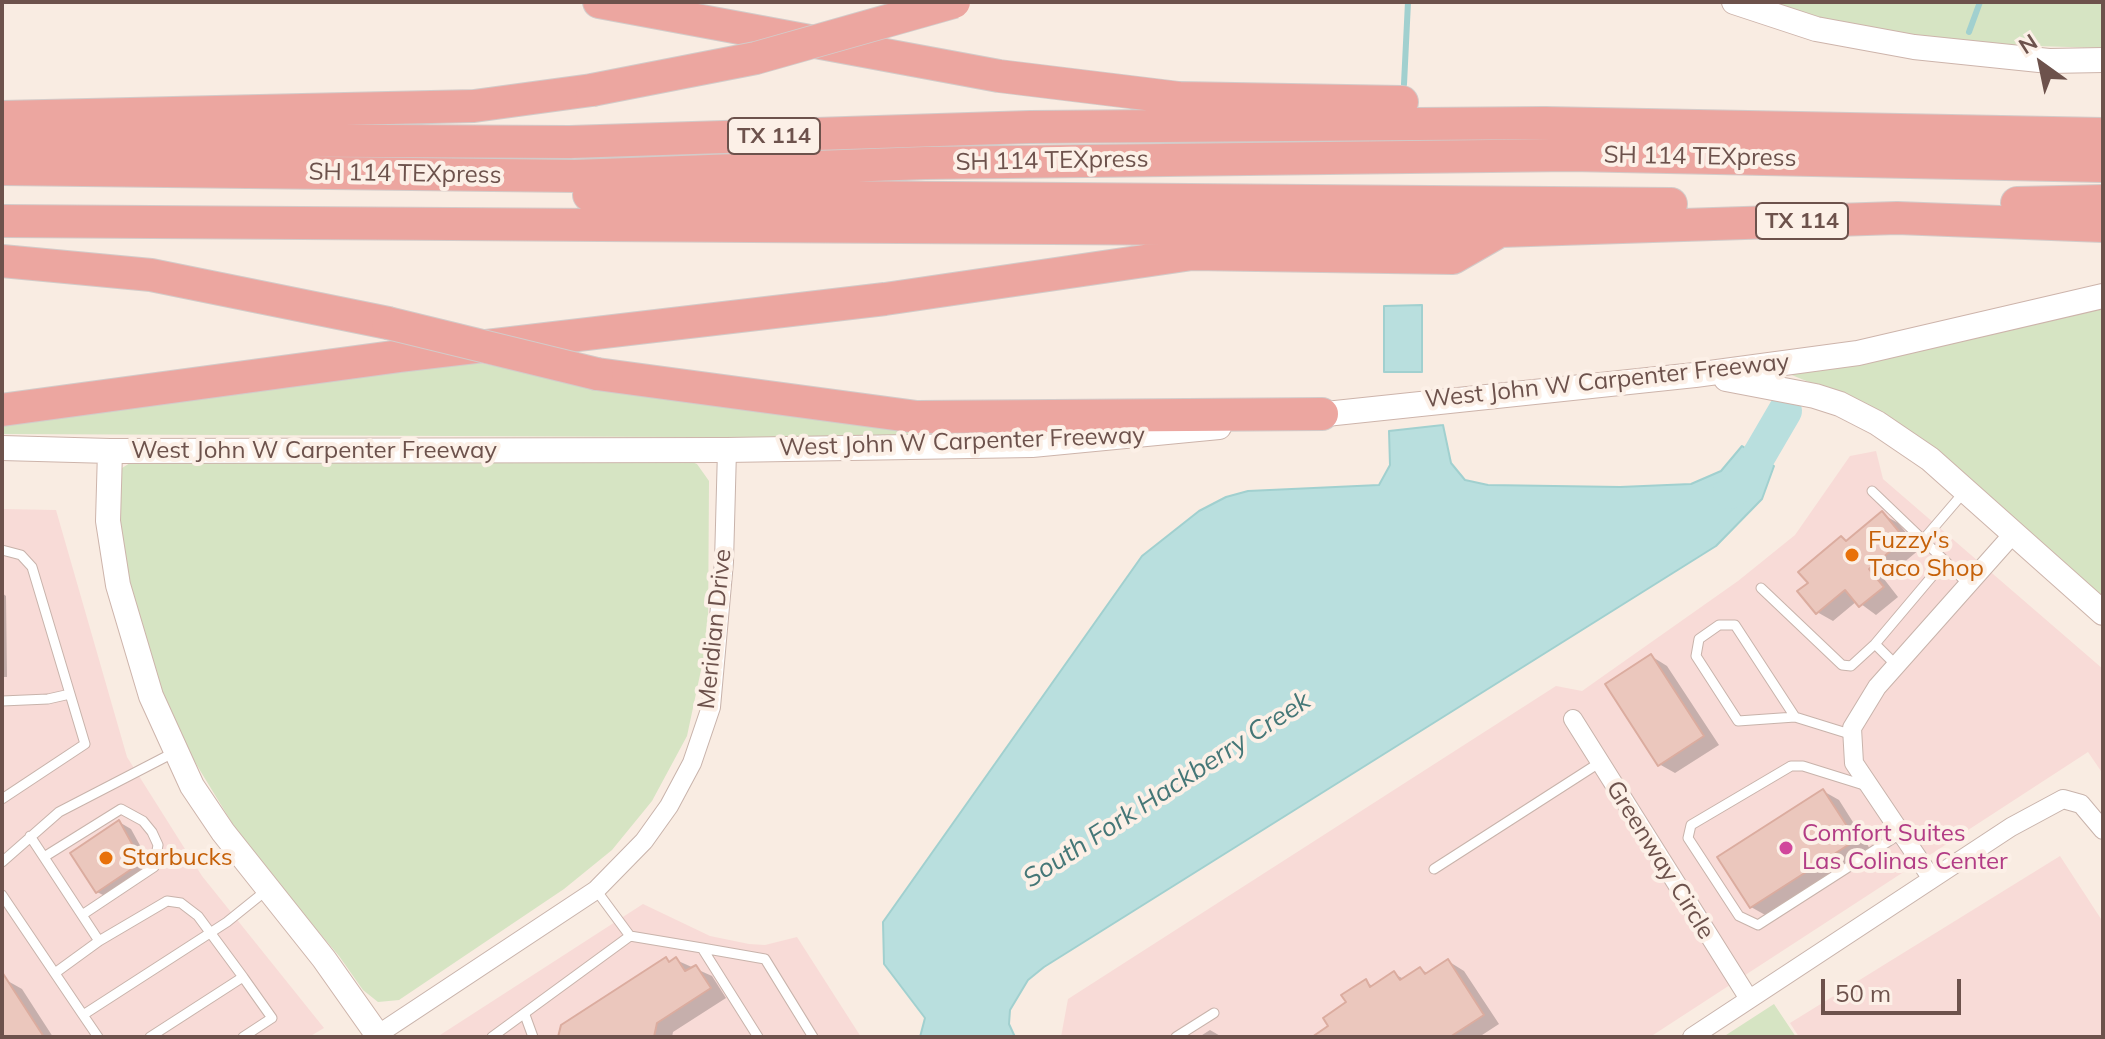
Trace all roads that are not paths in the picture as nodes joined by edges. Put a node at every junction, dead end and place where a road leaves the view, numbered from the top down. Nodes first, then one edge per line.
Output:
1 (599, 2) edge
2 (954, 2) edge
3 (1734, 2) edge
4 (2103, 60) edge
5 (2, 117) edge
6 (1545, 123) junction
7 (2103, 134) edge
8 (2, 139) edge
9 (2103, 166) edge
10 (2, 169) edge
11 (2, 191) edge
12 (2103, 201) edge
13 (2, 221) edge
14 (2103, 226) edge
15 (1500, 231) junction
16 (2, 261) edge
17 (2103, 296) edge
18 (1695, 375) junction
19 (2, 410) edge
20 (1322, 414) junction
21 (2, 448) edge
22 (727, 450) junction
23 (110, 451) junction
24 (1872, 491) dead end
25 (1965, 491) junction
26 (2013, 534) junction
27 (1923, 540) junction
28 (2, 550) edge
29 (1945, 561) junction
30 (1969, 585) junction
31 (1761, 588) dead end
32 (2103, 613) edge
33 (1875, 644) junction
34 (1896, 665) junction
35 (70, 694) junction
36 (2, 701) edge
37 (1795, 717) junction
38 (1573, 719) dead end
39 (1853, 735) junction
40 (176, 751) junction
41 (1599, 763) junction
42 (1873, 788) junction
43 (2, 799) edge
44 (2103, 830) edge
45 (1903, 832) junction
46 (30, 836) junction
47 (44, 857) junction
48 (2, 862) edge
49 (1434, 869) dead end
50 (1932, 879) junction
51 (270, 888) junction
52 (596, 890) junction
53 (2, 895) edge
54 (82, 915) junction
55 (211, 932) junction
56 (630, 936) junction
57 (99, 941) junction
58 (702, 948) junction
59 (55, 973) junction
60 (243, 977) junction
61 (1749, 999) junction
62 (1214, 1013) dead end
63 (83, 1015) junction
64 (525, 1015) junction
65 (376, 1036) edge
66 (98, 1037) edge
67 (150, 1037) edge
68 (243, 1037) edge
69 (492, 1037) edge
70 (533, 1037) edge
71 (758, 1037) edge
72 (813, 1037) edge
73 (1176, 1037) edge
74 (1692, 1037) edge

1 - 6 highway
2 - 5 highway, bridge
3 - 4 main road
6 - 7 highway, TX 114
6 - 8 highway, TX 114
9 - 10 highway, SH 114 TEXpress
11 - 12 highway, SH 114 TEXpress
13 - 15 highway, TX 114
14 - 15 highway, TX 114
15 - 19 highway
16 - 20 highway, bridge
17 - 18 main road, West John W Carpenter Freeway
18 - 20 main road, West John W Carpenter Freeway
18 - 25 main road
20 - 22 main road, West John W Carpenter Freeway
21 - 23 main road, West John W Carpenter Freeway
22 - 23 main road, West John W Carpenter Freeway
22 - 52 street, Meridian Drive
23 - 40 main road
24 - 27 lane
25 - 26 main road
25 - 27 lane
26 - 30 street
26 - 32 main road
27 - 29 lane
28 - 35 lane
29 - 30 lane
29 - 33 lane
30 - 34 street
31 - 33 lane
33 - 34 lane
34 - 39 street
35 - 36 lane
35 - 43 lane
37 - 37 lane
37 - 39 lane
38 - 41 street, Greenway Circle
39 - 42 street
40 - 46 lane
40 - 51 main road
41 - 49 lane
41 - 61 street, Greenway Circle
42 - 45 street
42 - 45 lane
44 - 50 street
45 - 50 street
46 - 47 lane
46 - 48 lane
47 - 54 lane
47 - 54 lane
50 - 61 street
51 - 55 lane
51 - 65 main road
52 - 56 lane
52 - 65 street, Meridian Drive
53 - 59 lane
54 - 57 lane
55 - 57 lane
55 - 60 lane
55 - 63 lane
56 - 58 lane
56 - 64 lane
57 - 59 lane
58 - 71 lane
58 - 72 lane
59 - 63 lane
60 - 67 lane
60 - 68 lane
61 - 74 street
62 - 73 lane
63 - 66 lane
64 - 69 lane
64 - 70 lane

